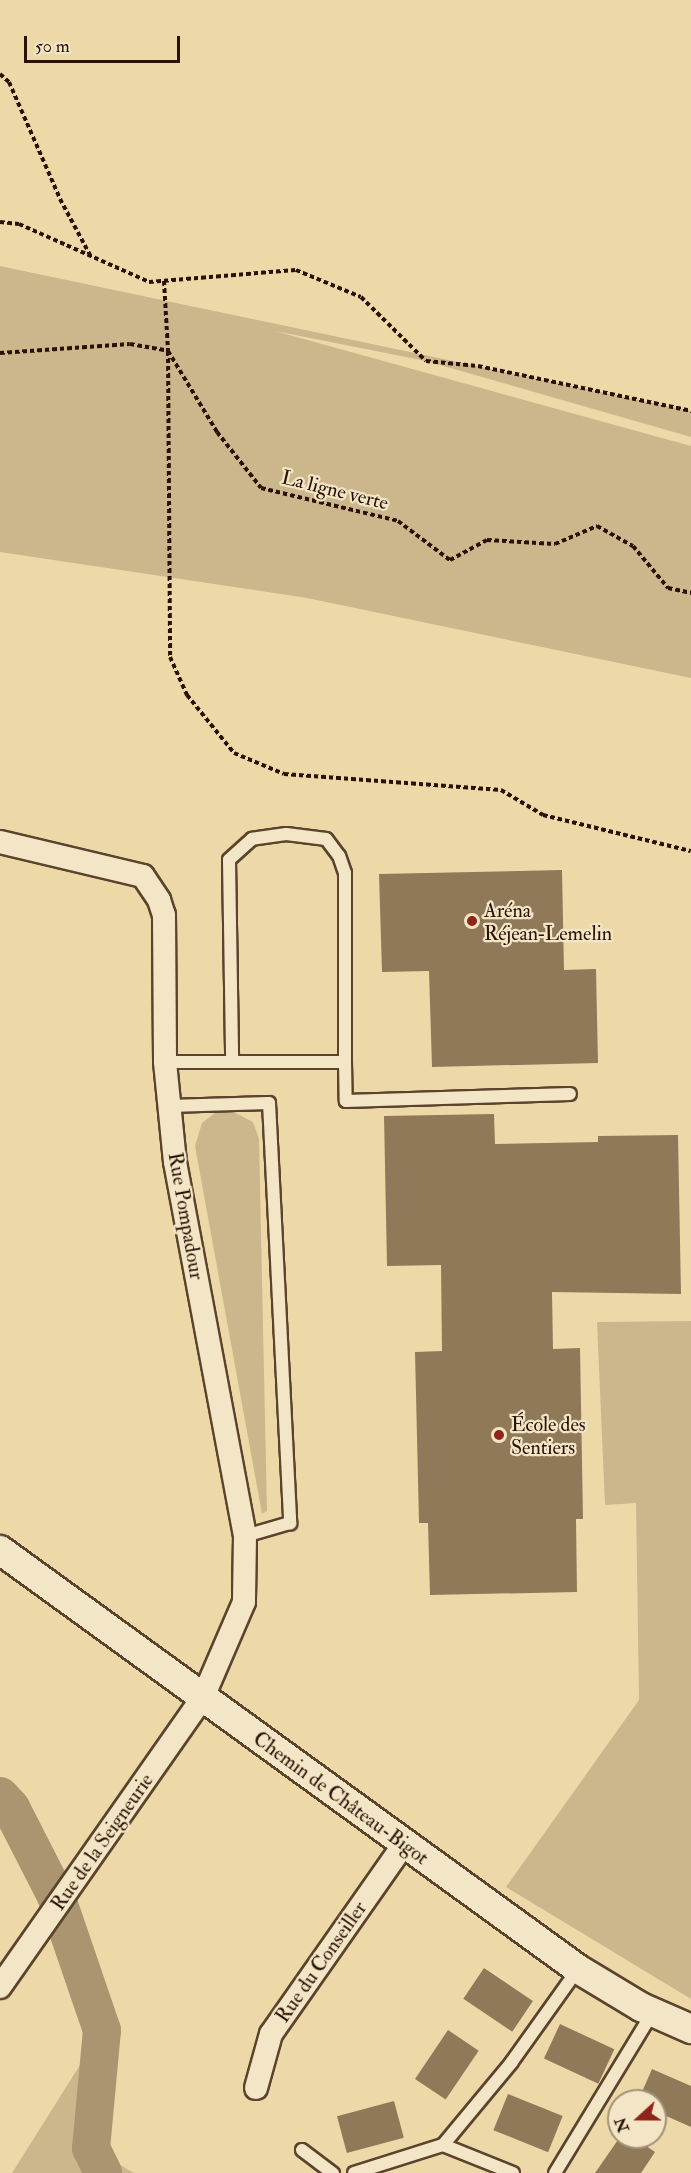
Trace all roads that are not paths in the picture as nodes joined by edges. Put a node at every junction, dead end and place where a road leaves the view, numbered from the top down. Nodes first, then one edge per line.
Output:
1 (0, 842) edge
2 (165, 1062) junction
3 (232, 1062) junction
4 (345, 1062) junction
5 (570, 1094) dead end
6 (170, 1106) junction
7 (245, 1536) junction
8 (0, 1550) edge
9 (203, 1697) junction
10 (404, 1844) junction
11 (578, 1969) junction
12 (0, 1987) edge
13 (653, 2012) junction
14 (691, 2029) edge
15 (256, 2088) dead end
16 (443, 2145) junction
17 (302, 2150) dead end
18 (333, 2173) edge
19 (354, 2173) edge
20 (513, 2173) edge
21 (555, 2173) edge

1 - 2 street, Rue Pompadour
2 - 3 lane
2 - 6 street, Rue Pompadour
3 - 4 lane
3 - 4 lane
4 - 5 lane
6 - 7 street, Rue Pompadour
6 - 7 lane
7 - 9 street, Rue Pompadour
8 - 9 street, Chemin de Château-Bigot
9 - 10 street, Chemin de Château-Bigot
9 - 12 street, Rue de la Seigneurie
10 - 11 street, Chemin de Château-Bigot
10 - 15 street, Rue du Conseiller
11 - 13 street, Chemin de Château-Bigot
11 - 16 lane
13 - 14 street, Chemin de Château-Bigot
13 - 21 lane
16 - 19 lane
16 - 20 lane
17 - 18 lane

